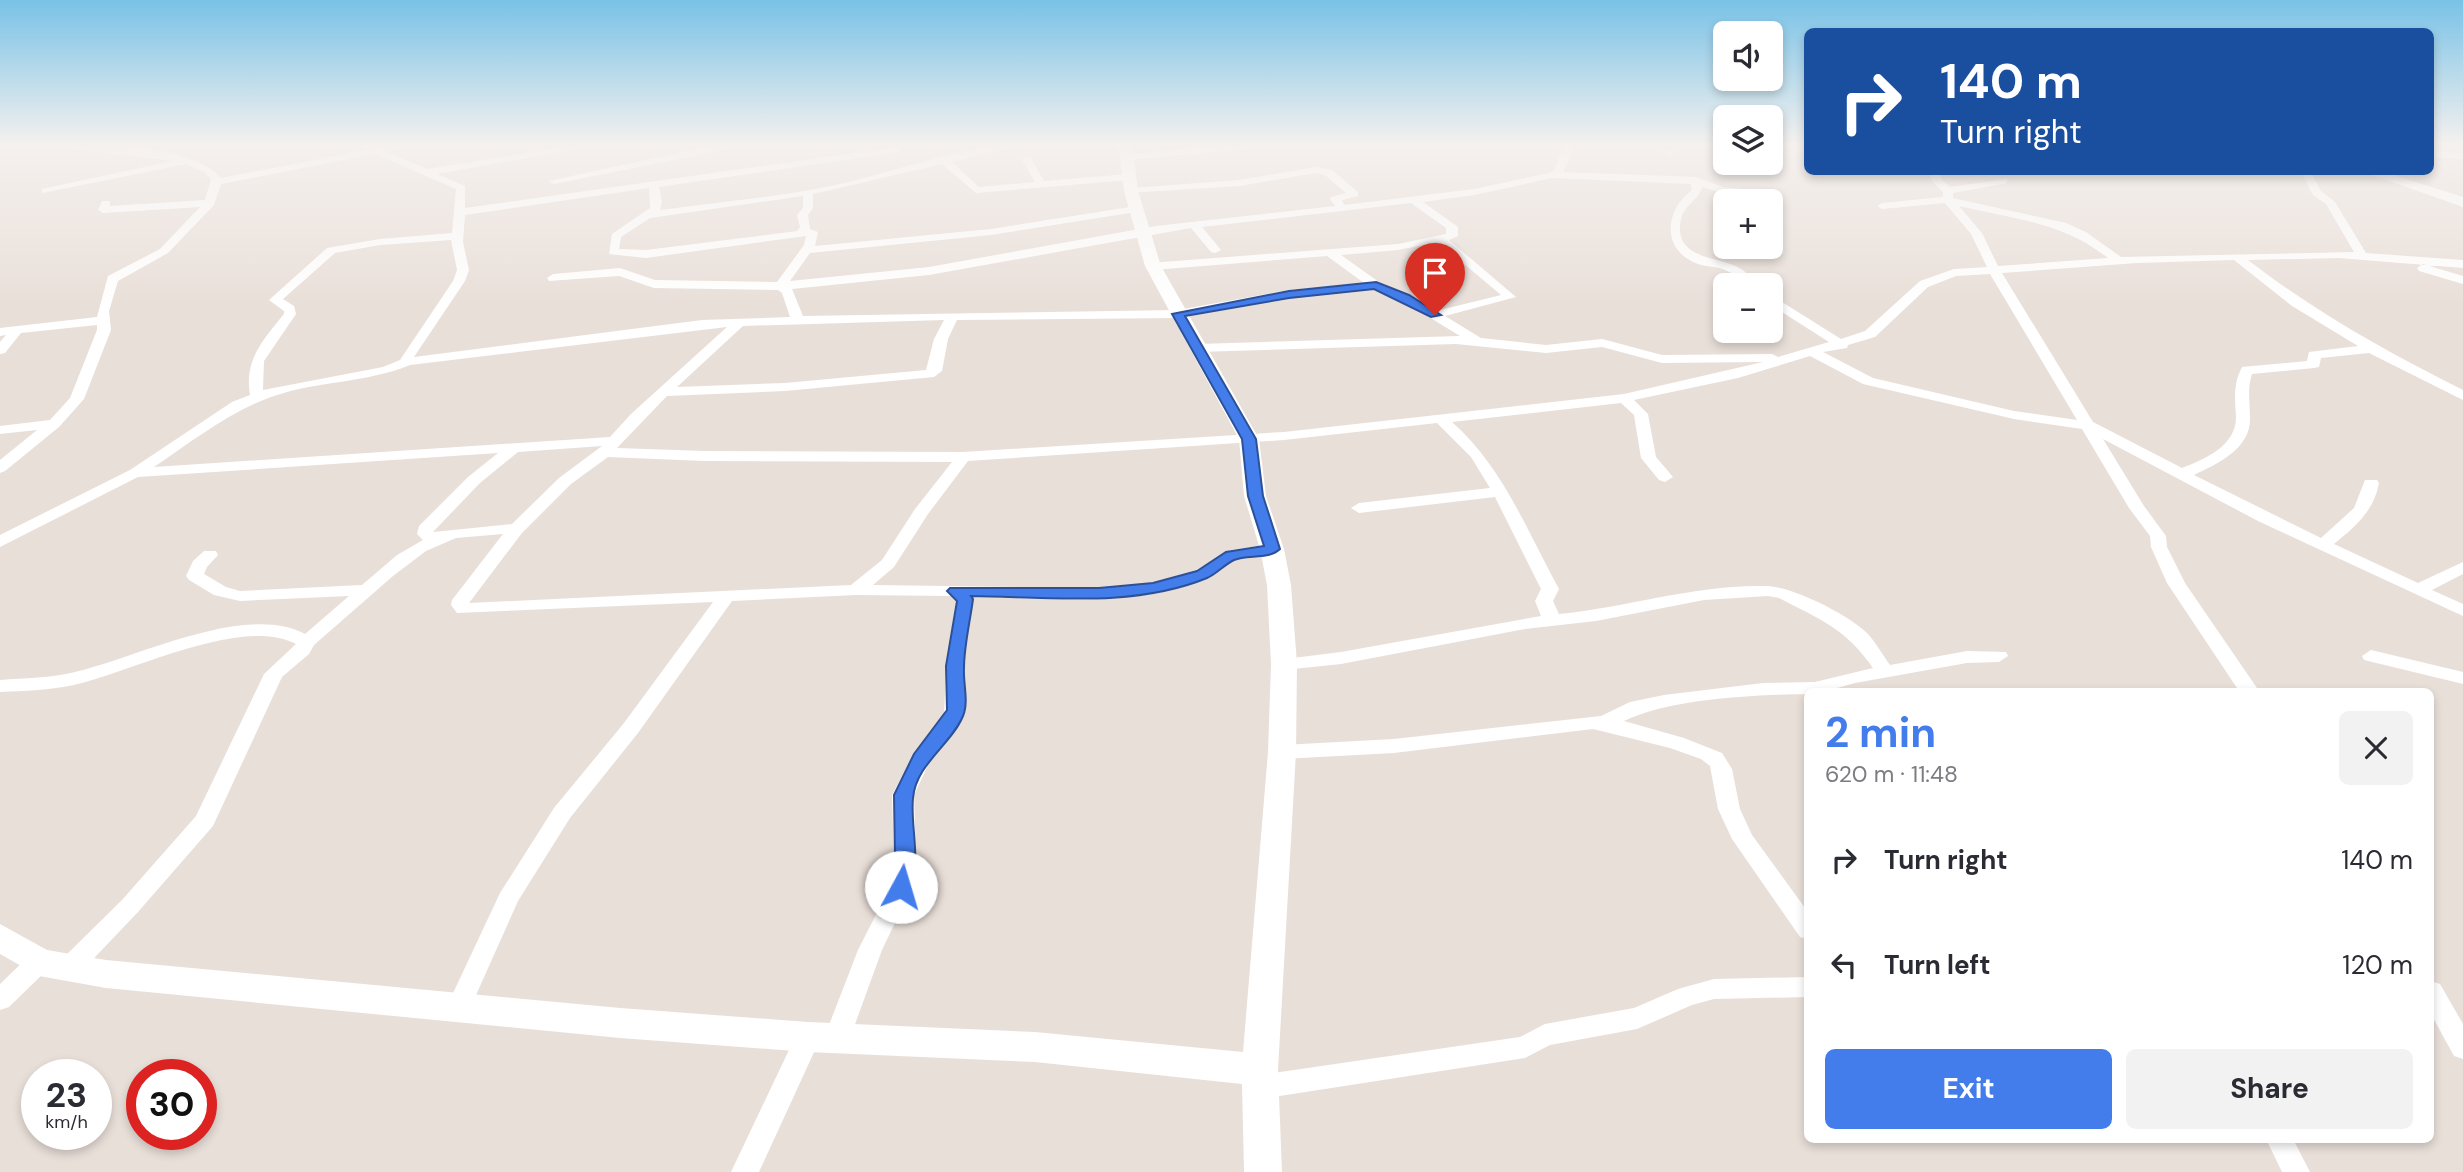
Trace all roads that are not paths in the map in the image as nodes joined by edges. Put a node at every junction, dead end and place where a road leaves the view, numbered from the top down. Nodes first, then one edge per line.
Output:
1 (212, 198) edge
2 (461, 198) edge
3 (566, 198) edge
4 (656, 198) edge
5 (775, 198) edge
6 (808, 198) edge
7 (1094, 198) edge
8 (1104, 198) edge
9 (1135, 198) edge
10 (1152, 198) edge
11 (1340, 198) edge
12 (1426, 198) edge
13 (1691, 198) edge
14 (1932, 198) edge
15 (1950, 198) edge
16 (1958, 198) edge
17 (2324, 198) edge
18 (1413, 200) junction
19 (106, 203) dead end
20 (210, 203) junction
21 (1882, 206) dead end
22 (1342, 208) junction
23 (460, 212) junction
24 (651, 215) junction
25 (1194, 225) junction
26 (802, 232) junction
27 (457, 236) junction
28 (1442, 240) junction
29 (806, 250) junction
30 (1215, 250) junction
31 (1329, 252) junction
32 (2361, 254) junction
33 (1252, 256) junction
34 (2237, 257) junction
35 (2386, 257) junction
36 (2118, 260) junction
37 (1200, 261) junction
38 (2463, 264) edge
39 (1153, 266) junction
40 (1993, 268) junction
41 (1738, 273) edge
42 (553, 278) dead end
43 (2463, 280) edge
44 (1376, 285) junction
45 (781, 286) junction
46 (1783, 307) edge
47 (1178, 314) junction
48 (1435, 315) junction
49 (953, 316) junction
50 (103, 320) junction
51 (798, 321) junction
52 (740, 322) junction
53 (17, 330) junction
54 (0, 332) edge
55 (1476, 341) junction
56 (1842, 345) junction
57 (1198, 348) junction
58 (2371, 349) junction
59 (0, 350) edge
60 (1810, 354) junction
61 (408, 361) junction
62 (665, 392) junction
63 (257, 396) junction
64 (2463, 396) edge
65 (1624, 398) junction
66 (1439, 417) junction
67 (54, 424) junction
68 (2090, 426) junction
69 (0, 430) edge
70 (1249, 439) junction
71 (611, 446) junction
72 (515, 447) junction
73 (963, 457) junction
74 (0, 468) edge
75 (135, 473) junction
76 (2182, 474) junction
77 (1665, 477) dead end
78 (2371, 483) dead end
79 (1499, 492) junction
80 (1359, 508) dead end
81 (516, 528) junction
82 (435, 540) junction
83 (0, 542) edge
84 (2323, 545) junction
85 (1272, 549) junction
86 (210, 555) dead end
87 (2463, 567) edge
88 (369, 590) junction
89 (856, 590) junction
90 (2419, 590) junction
91 (956, 591) junction
92 (725, 598) junction
93 (2463, 611) edge
94 (1552, 620) junction
95 (306, 642) junction
96 (1999, 656) dead end
97 (2371, 656) dead end
98 (1284, 664) junction
99 (1886, 673) junction
100 (2463, 678) edge
101 (0, 686) edge
102 (1804, 688) edge
103 (1815, 688) edge
104 (2247, 688) edge
105 (1606, 722) junction
106 (1282, 752) junction
107 (1804, 924) edge
108 (0, 937) edge
109 (54, 965) junction
110 (1804, 987) edge
111 (4, 993) edge
112 (2434, 996) edge
113 (459, 1006) junction
114 (823, 1038) junction
115 (2463, 1048) edge
116 (1260, 1078) junction
117 (2281, 1143) edge
118 (745, 1172) edge
119 (1263, 1172) edge
120 (2296, 1172) edge

1 - 20 street
2 - 23 street
3 - 23 street
4 - 24 street
5 - 24 street
6 - 26 street
7 - 29 street
8 - 45 street
9 - 39 street
10 - 25 street
11 - 22 street
12 - 18 street
13 - 41 street
14 - 21 street
15 - 40 street
16 - 36 street
17 - 32 street
18 - 22 street
18 - 28 street
19 - 20 street
20 - 50 street
22 - 25 street
23 - 27 street
24 - 26 street
25 - 30 street
26 - 29 street
27 - 61 street
27 - 63 street
28 - 31 street
28 - 48 street
29 - 45 street
30 - 33 street
30 - 37 street
31 - 33 street
31 - 44 street
32 - 34 street
32 - 35 street
33 - 37 street
34 - 36 street
34 - 58 street
35 - 38 street
35 - 43 street
36 - 40 street
37 - 39 street
39 - 47 street
40 - 56 street
40 - 68 street
42 - 45 street
44 - 47 street
44 - 48 street
45 - 51 street
46 - 56 street
47 - 49 street
47 - 57 street
48 - 55 street
49 - 51 street
49 - 62 street
50 - 53 street
50 - 67 street
51 - 52 street
52 - 61 street
52 - 62 street
53 - 54 street
53 - 59 street
55 - 57 street
55 - 60 street
56 - 60 street
57 - 70 street
58 - 64 street
58 - 76 street
60 - 65 street
60 - 68 street
61 - 63 street
62 - 71 street
63 - 75 street
65 - 66 street
65 - 77 street
66 - 70 street
66 - 79 street
67 - 69 street
67 - 74 street
68 - 76 street
68 - 104 street
70 - 73 street
70 - 85 street
71 - 72 street
71 - 73 street
71 - 81 street
72 - 75 street
72 - 82 street
73 - 89 street
75 - 83 street
76 - 84 street
78 - 84 street
79 - 80 street
79 - 94 street
81 - 82 street
81 - 92 street
82 - 88 street
84 - 90 street
85 - 91 street
85 - 98 street
86 - 88 street
87 - 90 street
88 - 95 street
89 - 91 street
89 - 92 street
90 - 93 street
91 - 114 street
92 - 113 street
94 - 98 street
94 - 99 street
95 - 101 street
95 - 109 street
96 - 99 street
97 - 100 street
98 - 106 street
99 - 103 street
102 - 105 street
105 - 106 street
105 - 107 street
106 - 116 street
108 - 109 street
109 - 111 street
109 - 113 street
110 - 116 street
112 - 115 street
113 - 114 street
114 - 116 street
114 - 118 street
116 - 119 street
117 - 120 street

